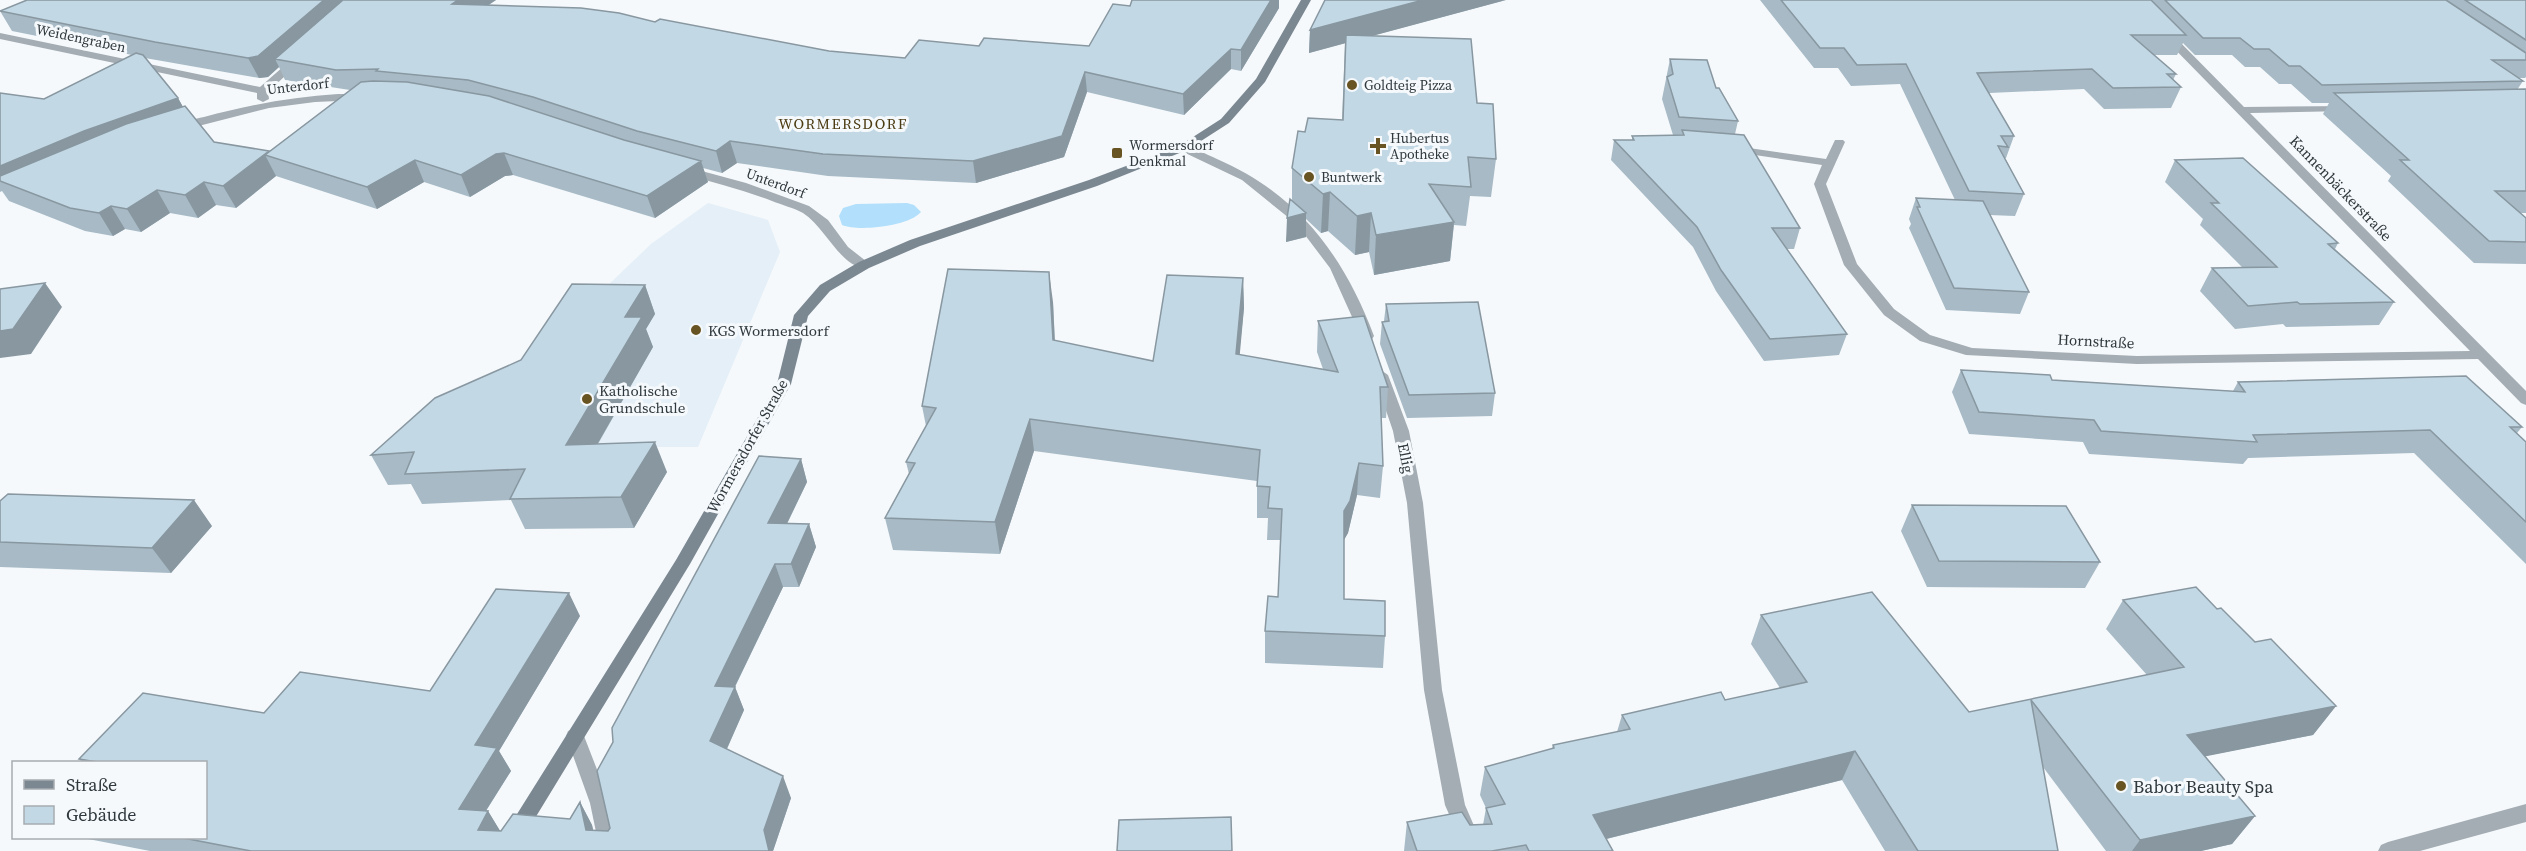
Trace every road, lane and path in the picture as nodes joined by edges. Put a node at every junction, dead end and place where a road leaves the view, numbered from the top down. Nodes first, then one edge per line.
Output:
1 (1306, 0) edge
2 (2155, 24) edge
3 (0, 36) edge
4 (305, 53) edge
5 (262, 91) junction
6 (370, 97) edge
7 (264, 105) junction
8 (2361, 108) edge
9 (2243, 110) junction
10 (170, 131) edge
11 (1839, 142) dead end
12 (1183, 148) junction
13 (1726, 148) edge
14 (1830, 163) junction
15 (674, 168) edge
16 (864, 265) junction
17 (2482, 355) junction
18 (2526, 400) edge
19 (575, 736) junction
20 (2526, 813) edge
21 (504, 851) edge
22 (610, 851) edge
23 (1475, 851) edge
24 (2388, 851) edge

1 - 12 main road, Wormersdorfer Straße
2 - 9 street, Kannenbäckerstraße
3 - 5 street, Weidengraben
4 - 5 street
5 - 7 street
6 - 7 street, Unterdorf
7 - 10 street, Unterdorf
8 - 9 street
9 - 17 street, Kannenbäckerstraße
11 - 14 street, Hornstraße
12 - 16 main road, Wormersdorfer Straße
12 - 23 street, Ellig
13 - 14 street
14 - 17 street, Hornstraße
15 - 16 street, Unterdorf
16 - 19 main road, Wormersdorfer Straße
17 - 18 street, Kannenbäckerstraße
19 - 21 main road, Wormersdorfer Straße
19 - 22 street
20 - 24 street

